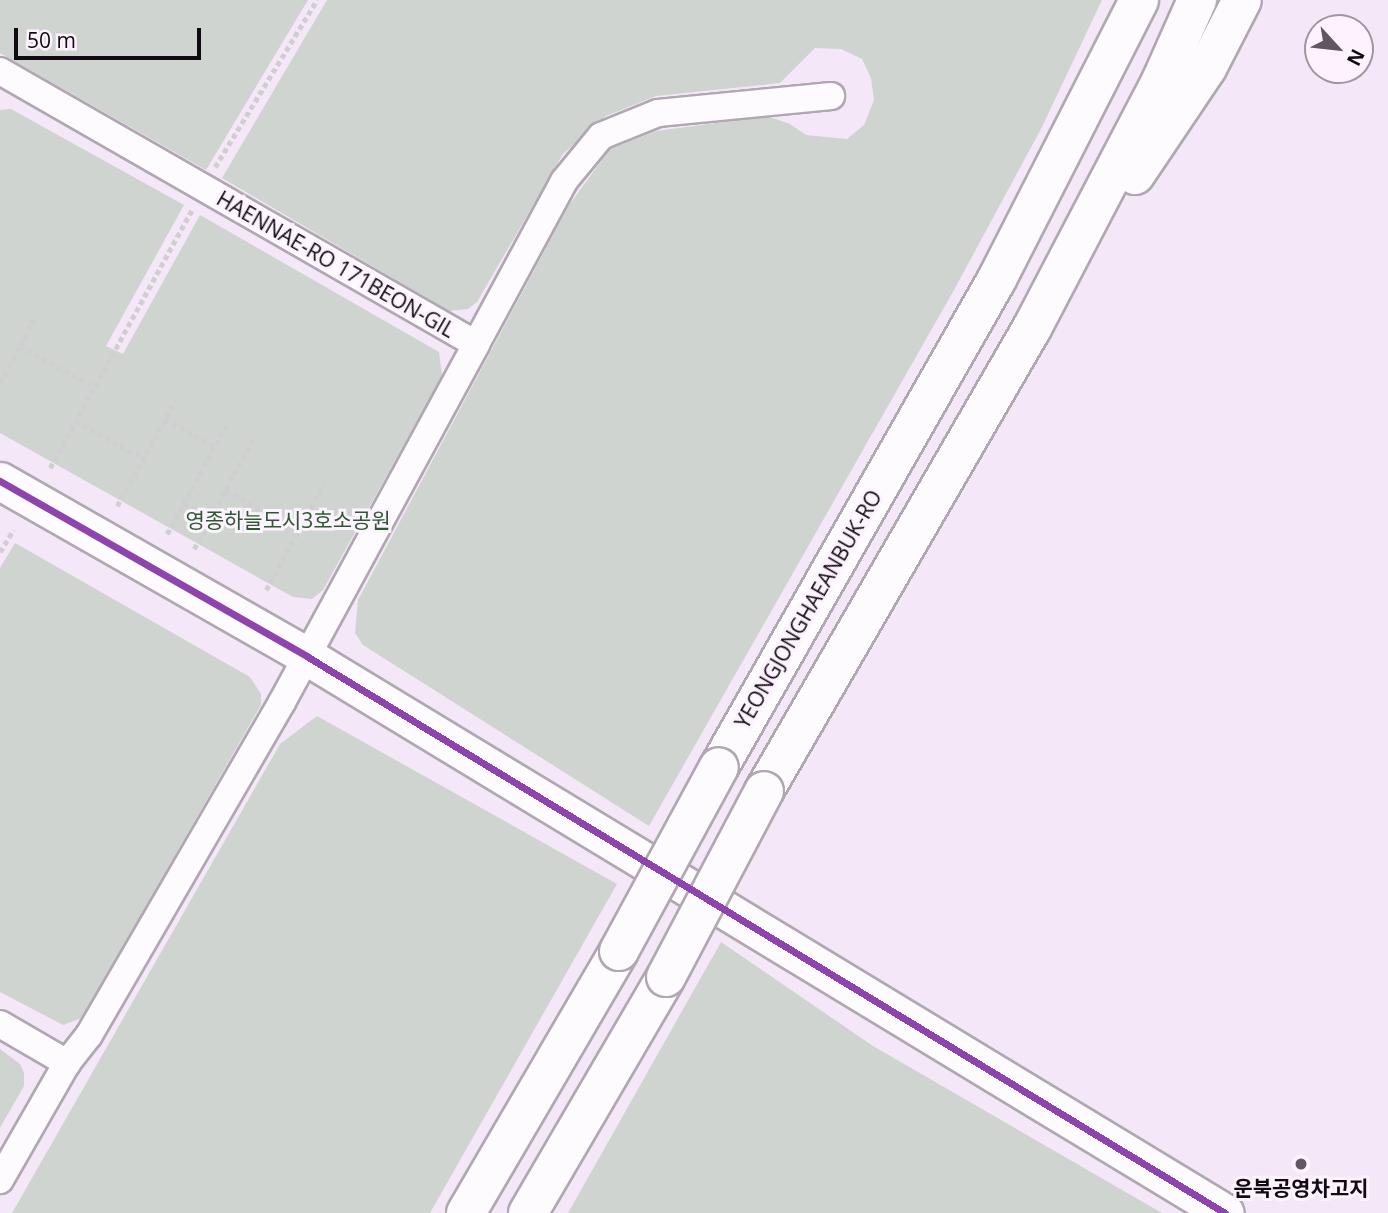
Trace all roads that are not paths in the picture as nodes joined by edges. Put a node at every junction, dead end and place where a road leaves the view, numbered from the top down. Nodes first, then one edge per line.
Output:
1 (1139, 0) edge
2 (1198, 0) edge
3 (1242, 0) edge
4 (0, 71) edge
5 (831, 96) dead end
6 (1032, 328) junction
7 (476, 344) junction
8 (0, 481) edge
9 (308, 657) junction
10 (0, 1024) edge
11 (67, 1063) junction
12 (0, 1180) edge
13 (466, 1213) edge
14 (528, 1213) edge
15 (1225, 1213) edge

1 - 13 highway, YEONGJONGHAEANBUK-RO, bridge
2 - 6 highway
3 - 6 highway
4 - 7 street, HAENNAE-RO 171BEON-GIL
5 - 7 street, HAENNAE-RO 171BEON-GIL
6 - 14 highway, bridge
7 - 9 street
8 - 9 main road
9 - 11 street
9 - 15 main road
10 - 11 street
11 - 12 street

